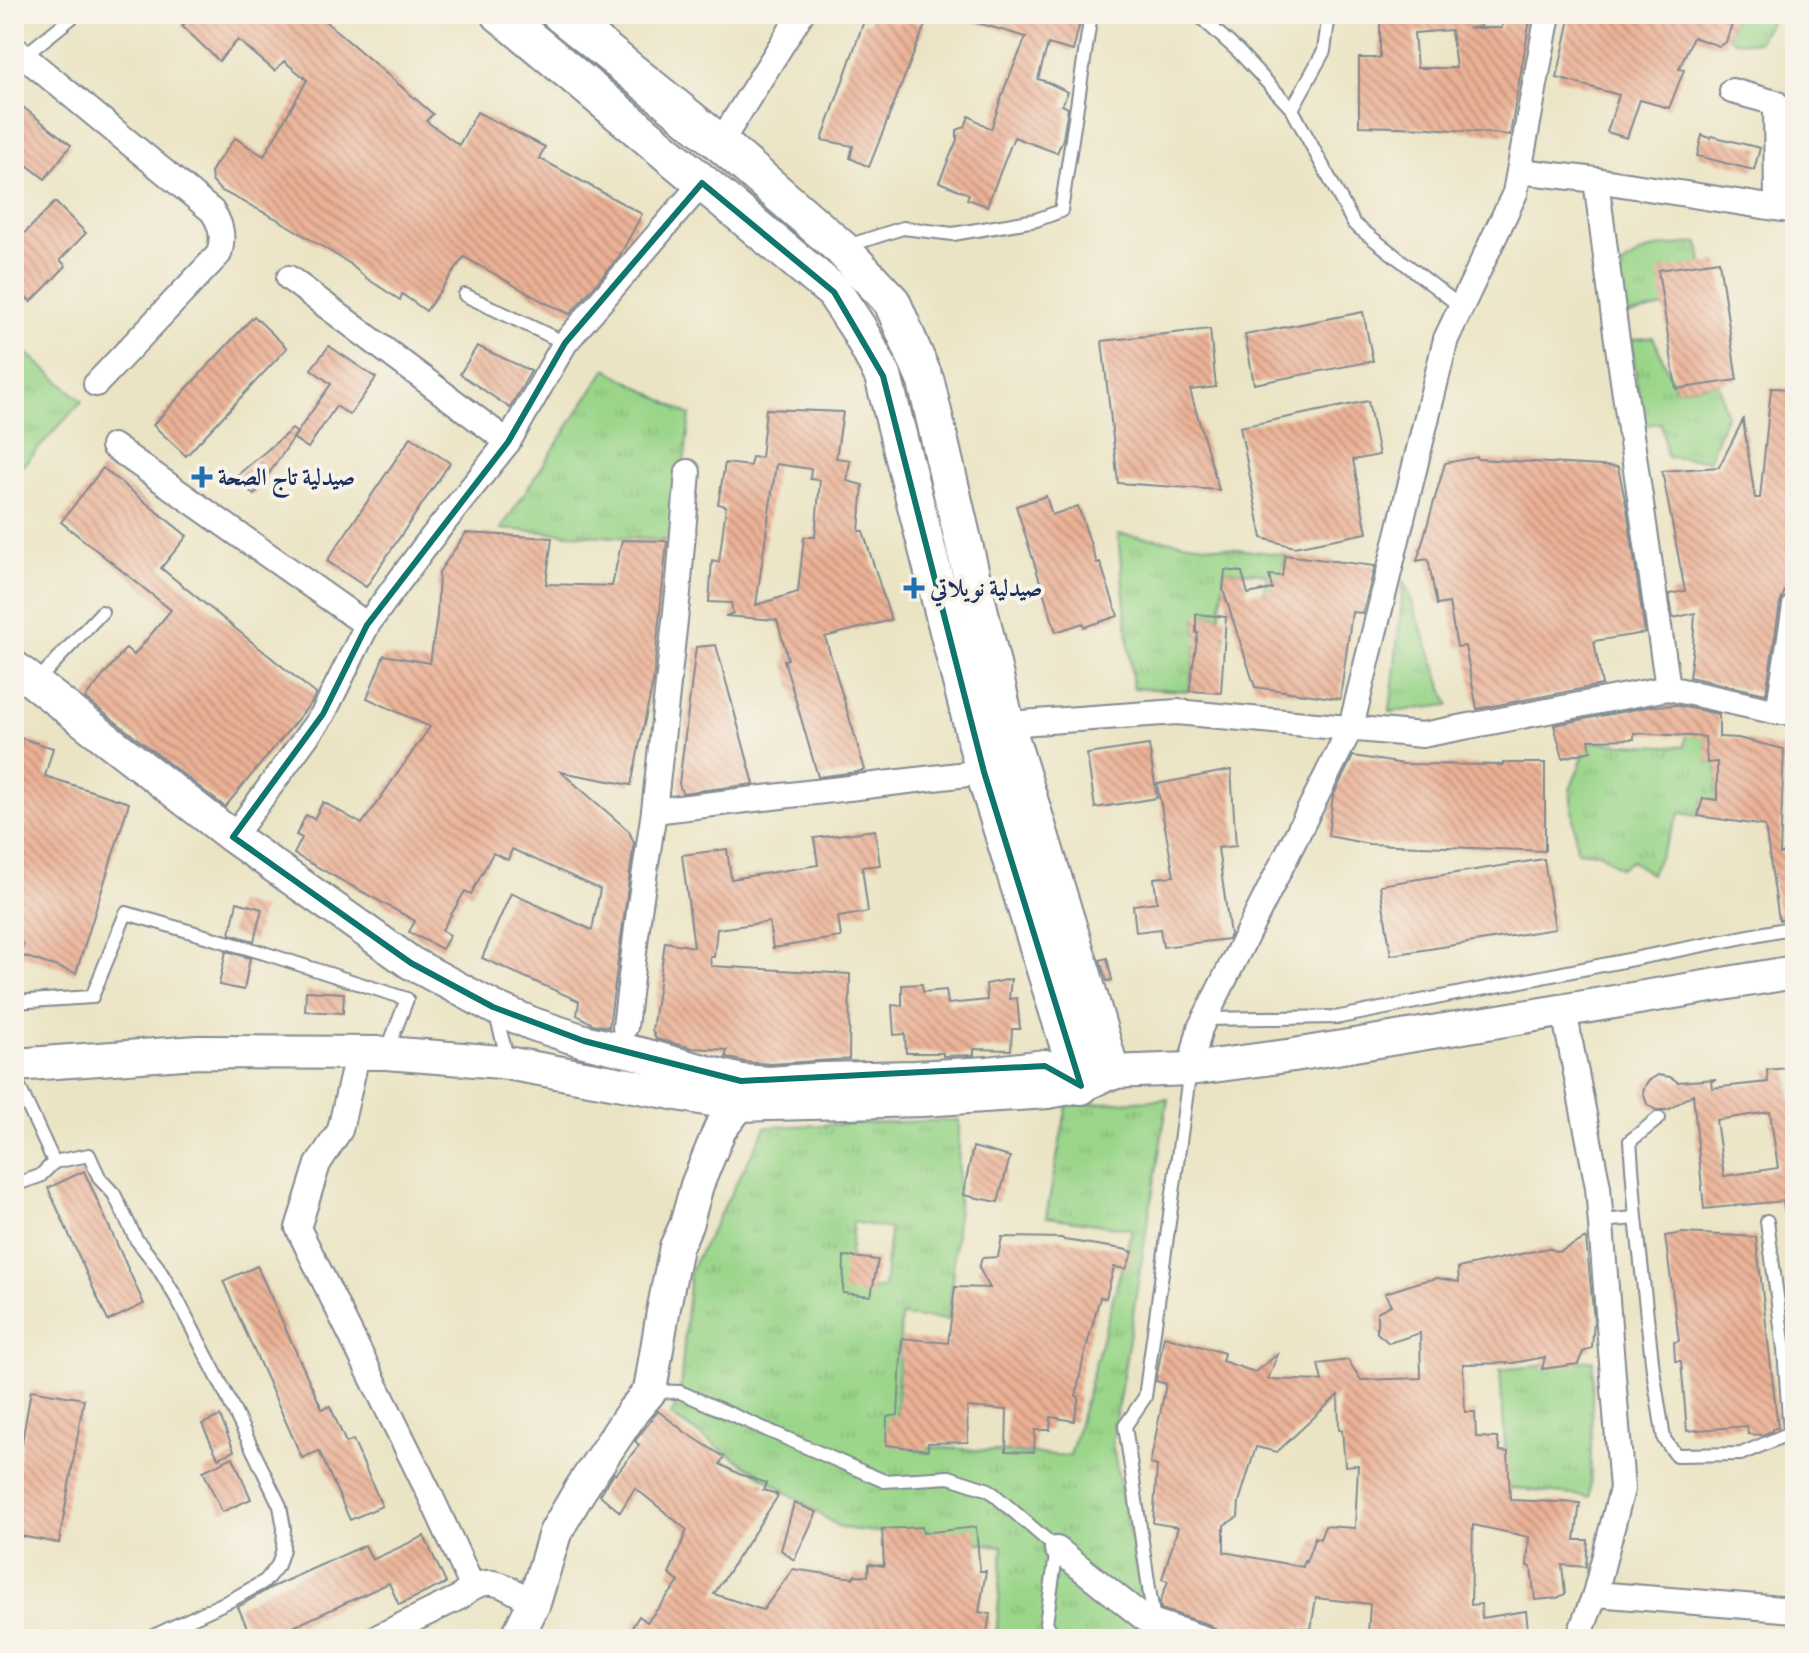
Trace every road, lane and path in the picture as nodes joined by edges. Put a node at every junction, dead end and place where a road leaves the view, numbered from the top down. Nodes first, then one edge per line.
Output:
1 (19, 14) edge
2 (76, 14) edge
3 (500, 14) edge
4 (560, 14) edge
5 (801, 14) edge
6 (1091, 14) edge
7 (1197, 14) edge
8 (1329, 14) edge
9 (1548, 14) edge
10 (14, 30) edge
11 (593, 42) junction
12 (19, 52) edge
13 (569, 72) junction
14 (1732, 91) dead end
15 (1292, 109) junction
16 (720, 143) junction
17 (1520, 171) junction
18 (1596, 180) junction
19 (702, 183) junction
20 (1786, 210) edge
21 (841, 248) junction
22 (289, 278) dead end
23 (465, 295) dead end
24 (1461, 307) junction
25 (565, 343) junction
26 (96, 384) dead end
27 (508, 442) junction
28 (113, 446) dead end
29 (688, 472) dead end
30 (1795, 606) edge
31 (102, 612) dead end
32 (367, 625) junction
33 (24, 675) edge
34 (1668, 688) junction
35 (1787, 712) edge
36 (1006, 724) junction
37 (1351, 727) junction
38 (984, 772) junction
39 (654, 811) junction
40 (233, 837) junction
41 (1795, 927) edge
42 (1795, 972) edge
43 (14, 1002) edge
44 (493, 1007) junction
45 (1564, 1011) junction
46 (1205, 1019) junction
47 (625, 1027) dead end
48 (371, 1054) junction
49 (501, 1062) junction
50 (14, 1065) edge
51 (1190, 1069) junction
52 (14, 1076) edge
53 (1096, 1079) junction
54 (744, 1093) junction
55 (1659, 1118) dead end
56 (54, 1162) junction
57 (14, 1185) edge
58 (1636, 1218) junction
59 (1600, 1221) junction
60 (1767, 1221) dead end
61 (650, 1391) junction
62 (1057, 1549) junction
63 (472, 1586) junction
64 (1595, 1594) junction
65 (534, 1603) junction
66 (1795, 1610) edge
67 (1154, 1622) junction
68 (147, 1639) edge
69 (374, 1639) edge
70 (516, 1639) edge
71 (1056, 1639) edge
72 (1205, 1639) edge
73 (1578, 1639) edge

1 - 10 lane
2 - 12 lane
3 - 13 main road
4 - 11 main road
5 - 16 street
6 - 21 lane
7 - 15 lane
8 - 15 lane
9 - 17 street
11 - 13 main road
11 - 16 main road
12 - 26 street
13 - 19 main road
14 - 20 street
15 - 24 lane
16 - 21 main road
17 - 18 street
17 - 24 street
18 - 20 street
18 - 34 street
19 - 25 street
19 - 38 main road
21 - 36 main road
22 - 27 street
23 - 25 lane
24 - 37 street
25 - 27 street
27 - 32 street
28 - 32 street
29 - 39 street
30 - 35 street
31 - 33 lane
32 - 40 street
33 - 40 main road
34 - 35 street
34 - 37 street
36 - 37 street
36 - 53 main road
37 - 46 street
38 - 39 street
38 - 53 main road
39 - 47 street
40 - 44 main road
41 - 46 lane
42 - 45 main road
43 - 48 lane
44 - 49 lane
44 - 54 main road
45 - 51 main road
45 - 59 street
46 - 51 street
48 - 49 main road
48 - 50 main road
48 - 63 street
49 - 54 main road
51 - 53 main road
51 - 67 lane
52 - 56 lane
53 - 54 main road
54 - 61 main road
55 - 58 lane
56 - 57 lane
56 - 68 lane
58 - 59 lane
58 - 60 lane
59 - 64 street
61 - 62 lane
61 - 65 main road
62 - 67 street
62 - 71 lane
63 - 65 street
63 - 69 street
64 - 66 street
64 - 73 street
65 - 70 main road
67 - 72 street

